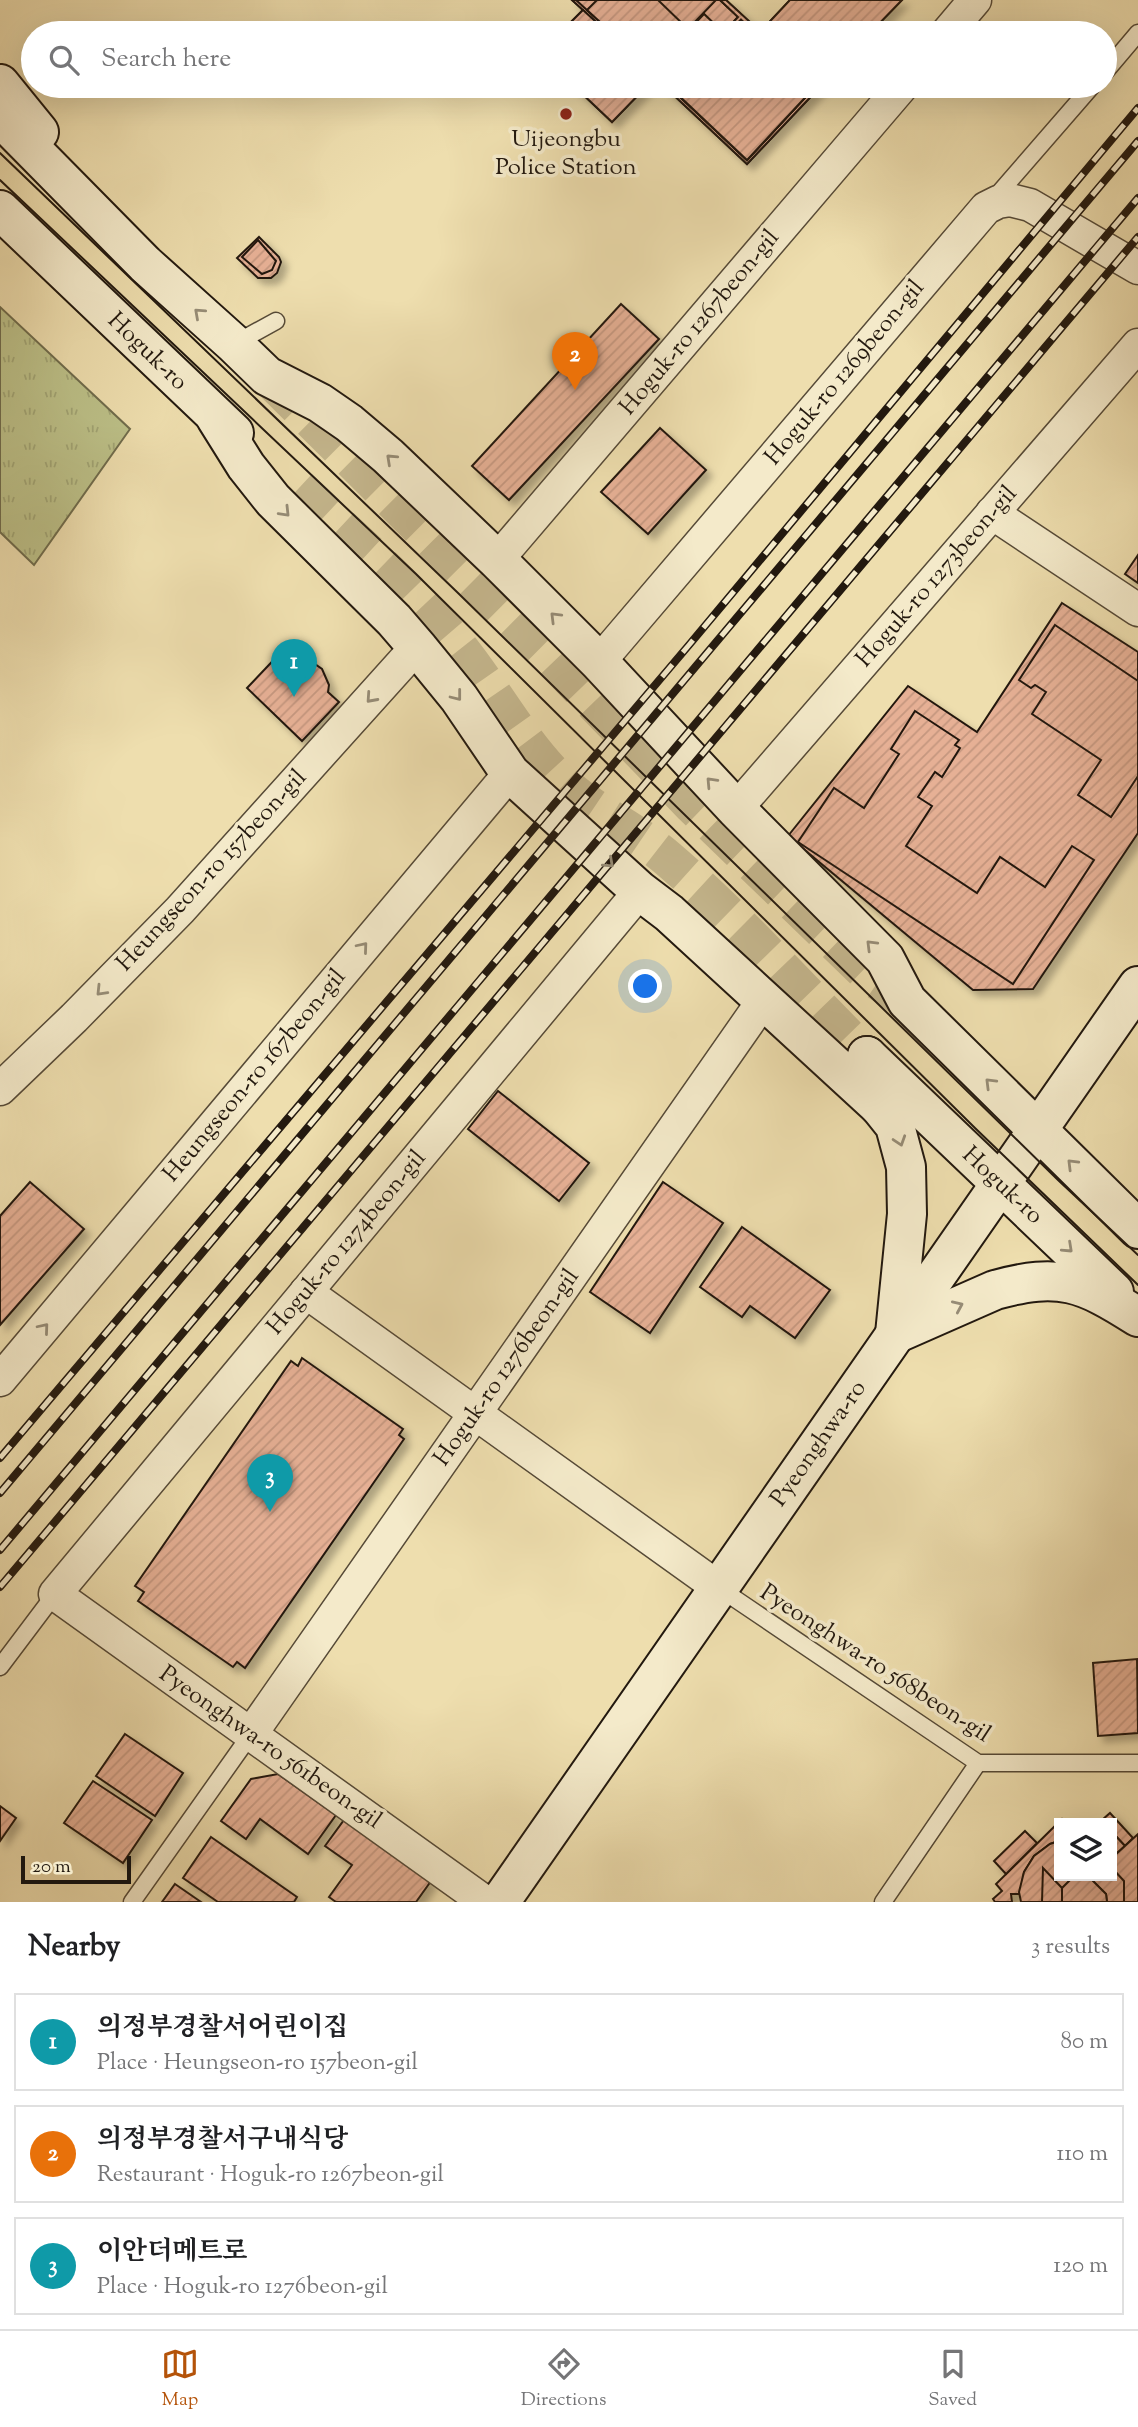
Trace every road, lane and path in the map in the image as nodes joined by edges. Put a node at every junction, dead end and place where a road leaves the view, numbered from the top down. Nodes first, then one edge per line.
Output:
1 (975, 0) edge
2 (957, 21) edge
3 (1138, 33) edge
4 (1117, 58) edge
5 (0, 84) edge
6 (892, 98) edge
7 (1082, 98) edge
8 (0, 117) edge
9 (986, 208) junction
10 (0, 210) edge
11 (0, 232) edge
12 (145, 264) junction
13 (1138, 268) edge
14 (107, 314) junction
15 (276, 321) dead end
16 (234, 344) junction
17 (1138, 345) edge
18 (216, 418) junction
19 (299, 488) tunnel mouth
20 (992, 513) junction
21 (497, 560) junction
22 (1138, 610) edge
23 (419, 649) junction
24 (599, 662) junction
25 (510, 773) junction
26 (737, 809) junction
27 (640, 891) junction
28 (1138, 986) edge
29 (763, 1001) junction
30 (808, 1042) junction
31 (867, 1056) junction
32 (0, 1089) edge
33 (879, 1106) junction
34 (1038, 1131) junction
35 (1001, 1184) junction
36 (1138, 1229) edge
37 (306, 1292) junction
38 (1138, 1315) edge
39 (895, 1334) junction
40 (0, 1380) edge
41 (475, 1413) junction
42 (719, 1588) junction
43 (55, 1594) junction
44 (0, 1667) edge
45 (251, 1734) junction
46 (978, 1762) junction
47 (1138, 1763) edge
48 (891, 1899) edge
49 (132, 1902) edge
50 (485, 1902) edge
51 (500, 1902) edge

1 - 2 street
3 - 4 lane
5 - 12 street
6 - 21 street, Hoguk-ro 1267beon-gil
7 - 9 lane, Hoguk-ro 1269beon-gil
8 - 12 street
9 - 13 street
9 - 24 street, Hoguk-ro 1269beon-gil
10 - 14 street, Hoguk-ro
11 - 14 street
16 -> 12 street
14 - 18 street, Hoguk-ro
15 - 16 lane
21 -> 16 street
17 - 20 street, Hoguk-ro 1273beon-gil
18 - 19 street, Hoguk-ro
18 -> 23 street
20 - 22 street
20 - 26 street, Hoguk-ro 1273beon-gil
24 -> 21 street
23 -> 25 street
23 -> 32 street, Heungseon-ro 157beon-gil
26 -> 24 street
25 -> 27 street
40 -> 25 street, Heungseon-ro 167beon-gil
34 -> 26 street
27 - 29 street
27 - 37 street, Hoguk-ro 1274beon-gil
28 - 34 street, Pyeonghwa-ro
29 - 30 street
29 - 41 street, Hoguk-ro 1276beon-gil
30 - 31 street
30 - 33 street
31 - 33 street
31 - 35 street, Hoguk-ro
33 -> 39 street
34 - 35 street, Pyeonghwa-ro
36 -> 34 street
35 -> 38 street, Hoguk-ro
35 - 39 street, Pyeonghwa-ro
37 - 41 street
37 - 43 street, Hoguk-ro 1274beon-gil
39 -> 38 street
39 - 42 street, Pyeonghwa-ro
41 - 42 street
41 - 45 street, Hoguk-ro 1276beon-gil
42 - 46 lane, Pyeonghwa-ro 568beon-gil
42 - 51 street, Pyeonghwa-ro
43 - 44 lane
43 - 45 street, Pyeonghwa-ro 561beon-gil
45 - 49 lane
45 - 50 street, Pyeonghwa-ro 561beon-gil
46 - 47 lane, Pyeonghwa-ro 568beon-gil
46 - 48 lane

